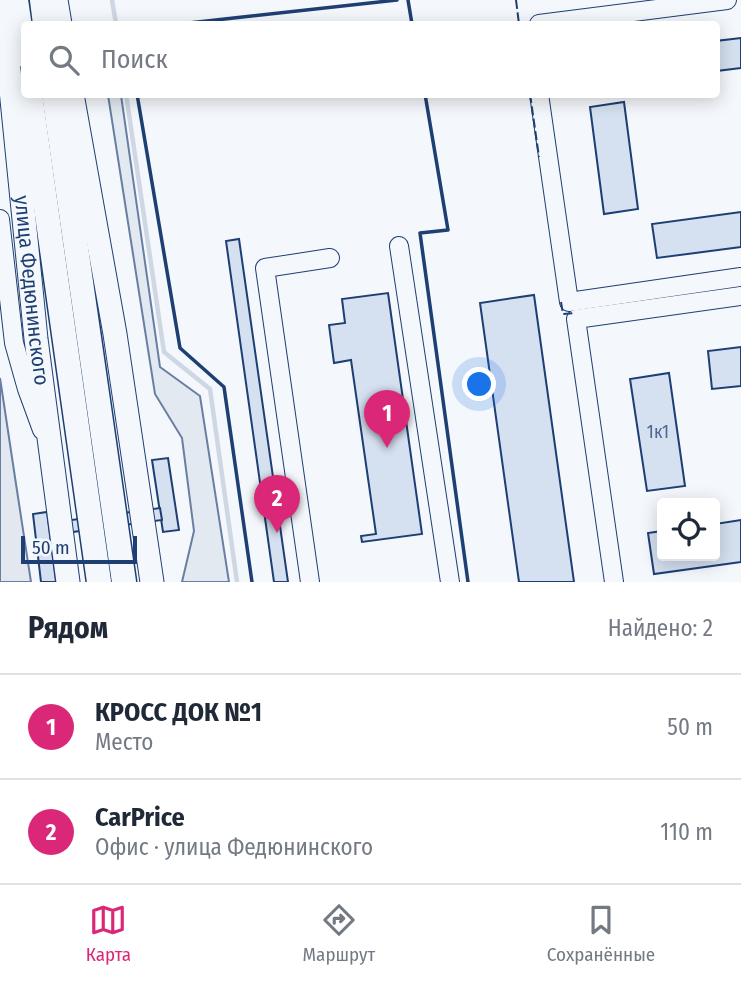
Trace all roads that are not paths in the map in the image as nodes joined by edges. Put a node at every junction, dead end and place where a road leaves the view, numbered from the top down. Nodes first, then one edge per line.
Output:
1 (2, 0) edge
2 (16, 0) edge
3 (42, 0) edge
4 (56, 0) edge
5 (727, 0) edge
6 (45, 21) edge
7 (60, 21) edge
8 (562, 21) edge
9 (21, 34) edge
10 (31, 98) edge
11 (55, 98) edge
12 (73, 98) edge
13 (540, 98) edge
14 (0, 219) edge
15 (399, 246) dead end
16 (330, 258) dead end
17 (741, 277) edge
18 (741, 296) edge
19 (49, 450) junction
20 (68, 582) edge
21 (99, 582) edge
22 (124, 582) edge
23 (152, 582) edge
24 (310, 582) edge
25 (450, 582) edge
26 (614, 582) edge

1 - 19 main road, улица Федюнинского
2 - 9 highway
3 - 6 highway
4 - 7 main road
5 - 8 street
10 - 21 highway, улица Федюнинского
11 - 22 highway
12 - 23 main road
13 - 17 street
14 - 19 street
15 - 25 street
16 - 24 street
18 - 26 street
19 - 20 main road, улица Федюнинского

